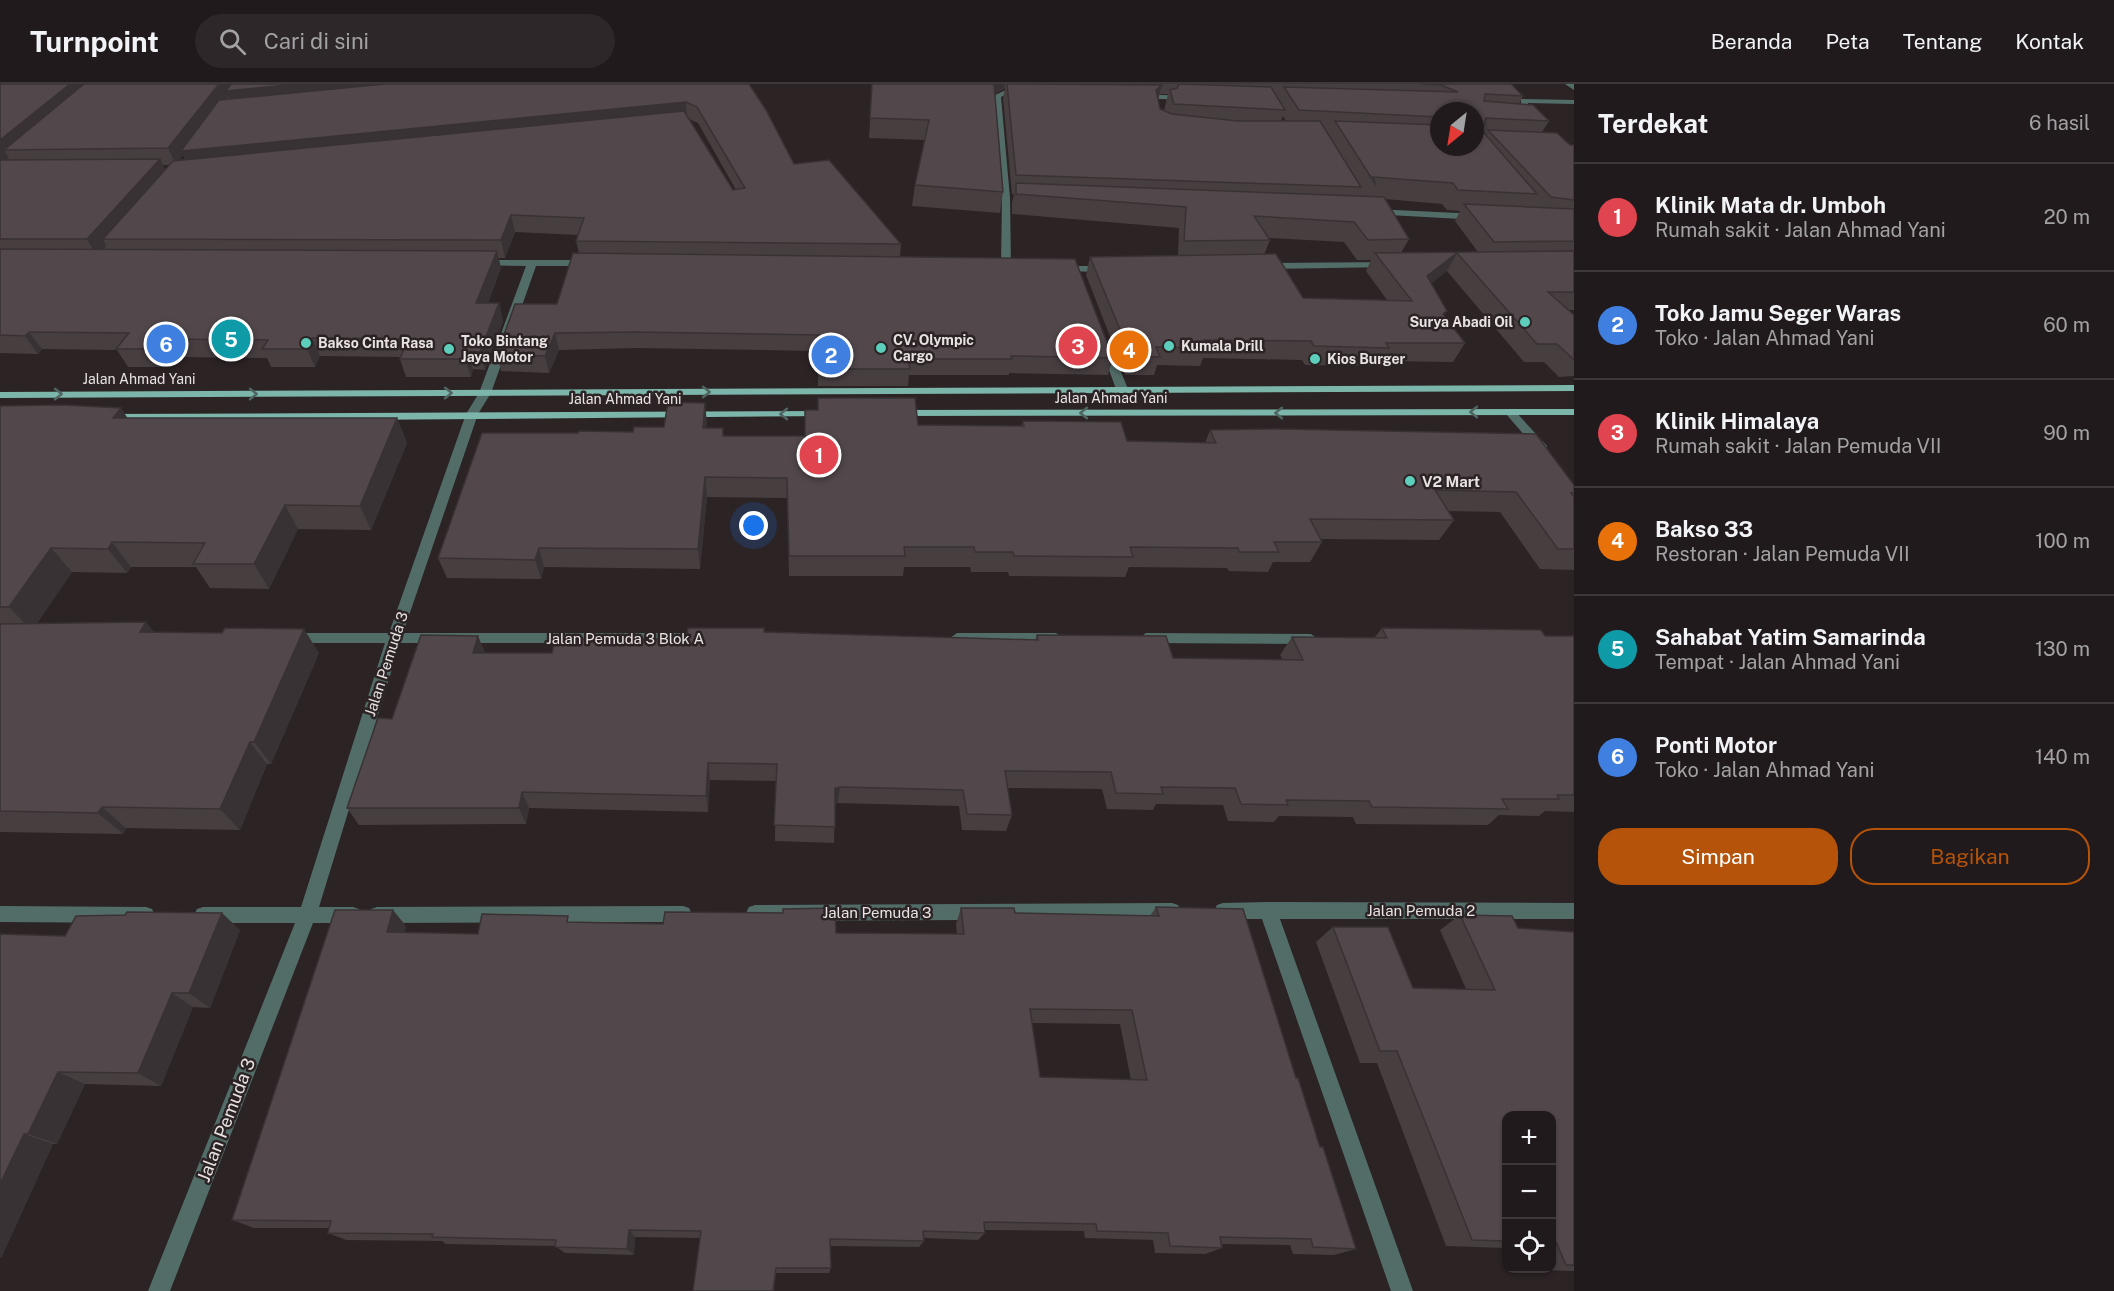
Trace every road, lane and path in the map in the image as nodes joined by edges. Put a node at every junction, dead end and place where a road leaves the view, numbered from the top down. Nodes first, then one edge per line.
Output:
1 (1569, 84) edge
2 (1574, 88) edge
3 (1036, 92) edge
4 (1125, 96) edge
5 (1169, 98) junction
6 (1202, 99) edge
7 (1574, 102) edge
8 (1157, 107) edge
9 (1521, 120) edge
10 (1533, 121) junction
11 (1540, 129) edge
12 (1006, 198) junction
13 (1018, 198) edge
14 (1362, 211) edge
15 (1489, 217) edge
16 (472, 263) edge
17 (532, 263) junction
18 (603, 264) edge
19 (1404, 264) edge
20 (1251, 266) edge
21 (994, 268) edge
22 (1006, 268) junction
23 (1018, 268) edge
24 (1122, 268) edge
25 (1052, 269) edge
26 (1076, 269) junction
27 (1080, 280) edge
28 (1101, 335) edge
29 (1574, 388) edge
30 (1122, 389) junction
31 (485, 393) junction
32 (0, 394) edge
33 (1510, 412) junction
34 (1574, 412) edge
35 (472, 414) junction
36 (842, 414) edge
37 (878, 414) edge
38 (94, 418) edge
39 (1555, 462) edge
40 (274, 638) edge
41 (394, 638) junction
42 (716, 638) edge
43 (942, 638) edge
44 (1073, 638) edge
45 (1133, 638) edge
46 (1324, 639) edge
47 (1268, 910) junction
48 (1574, 910) edge
49 (1185, 911) edge
50 (1209, 911) edge
51 (734, 913) edge
52 (0, 914) edge
53 (698, 914) edge
54 (165, 915) edge
55 (189, 915) edge
56 (307, 915) junction
57 (159, 1291) edge
58 (1402, 1291) edge

1 - 2 street
3 - 12 street
4 - 5 street
5 - 6 street
5 - 8 street
7 - 10 street
9 - 10 street
10 - 11 street
12 - 13 street
12 - 22 street
14 - 15 street
16 - 17 street
17 - 18 street
17 - 31 street, Jalan Pemuda 3
19 - 20 street
21 - 22 street
22 - 23 street
24 - 26 street
25 - 26 street
26 - 27 street
28 - 30 street
29 - 30 main road, Jalan Ahmad Yani
31 -> 30 main road, Jalan Ahmad Yani
32 -> 31 main road, Jalan Ahmad Yani
31 - 35 street, Jalan Pemuda 3
33 - 34 main road, Jalan Ahmad Yani
33 -> 37 main road, Jalan Ahmad Yani
33 - 39 street
36 -> 35 main road, Jalan Ahmad Yani
35 - 38 main road, Jalan Ahmad Yani
35 - 41 street, Jalan Pemuda 3
40 - 41 street, Jalan Pemuda 3 Blok A
41 - 42 street, Jalan Pemuda 3 Blok A
41 - 56 street, Jalan Pemuda 3
43 - 44 street
45 - 46 street
47 - 48 street, Jalan Pemuda 2
47 - 50 street
47 - 58 street
49 - 51 street, Jalan Pemuda 3
52 - 54 street
53 - 56 street
55 - 56 street
56 - 57 street, Jalan Pemuda 3

